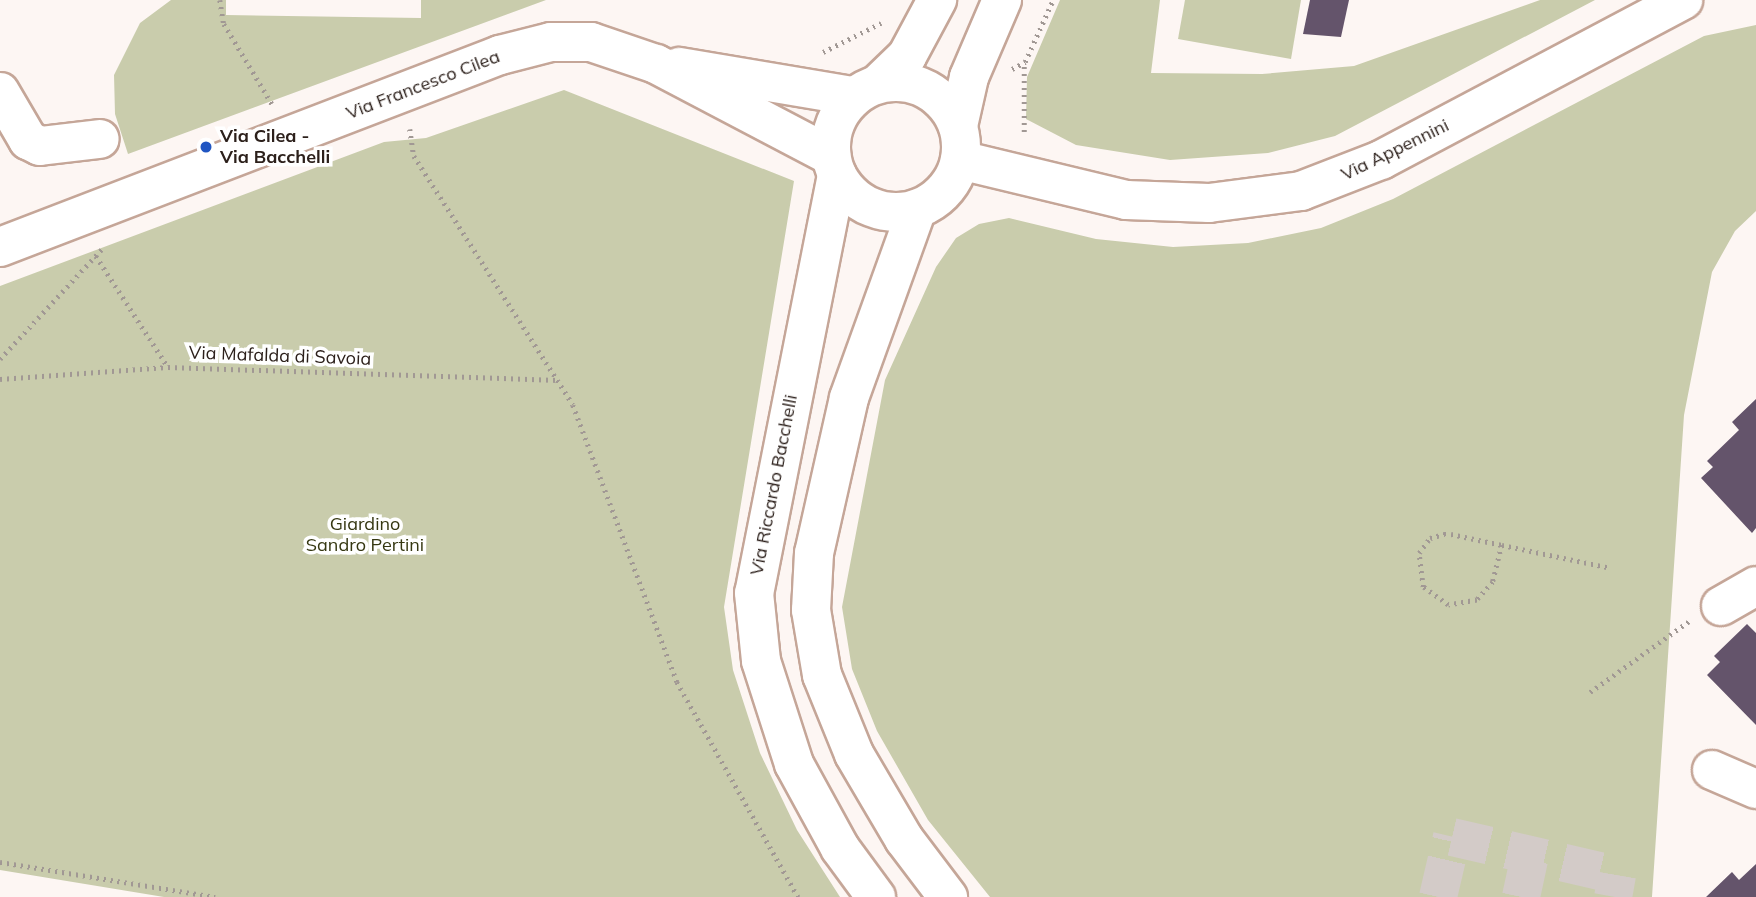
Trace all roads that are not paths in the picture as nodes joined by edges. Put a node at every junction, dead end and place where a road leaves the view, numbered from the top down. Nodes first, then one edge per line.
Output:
1 (937, 0) edge
2 (1002, 0) edge
3 (1682, 0) edge
4 (656, 64) junction
5 (866, 90) junction
6 (0, 92) edge
7 (100, 139) dead end
8 (959, 143) junction
9 (834, 165) junction
10 (917, 209) junction
11 (0, 247) edge
12 (1756, 586) edge
13 (1721, 606) road end
14 (1712, 770) dead end
15 (1756, 789) edge
16 (876, 897) edge
17 (948, 897) edge

1 - 5 street
2 - 8 street
3 - 8 street, Via Appennini
4 - 5 street, Via Francesco Cilea
4 - 9 street, Via Francesco Cilea
4 - 11 street, Via Francesco Cilea
5 - 8 street
5 - 9 street
6 - 7 street
8 - 10 street
9 - 10 street
9 - 16 street, Via Riccardo Bacchelli
10 - 17 street
12 - 13 street
14 - 15 street

